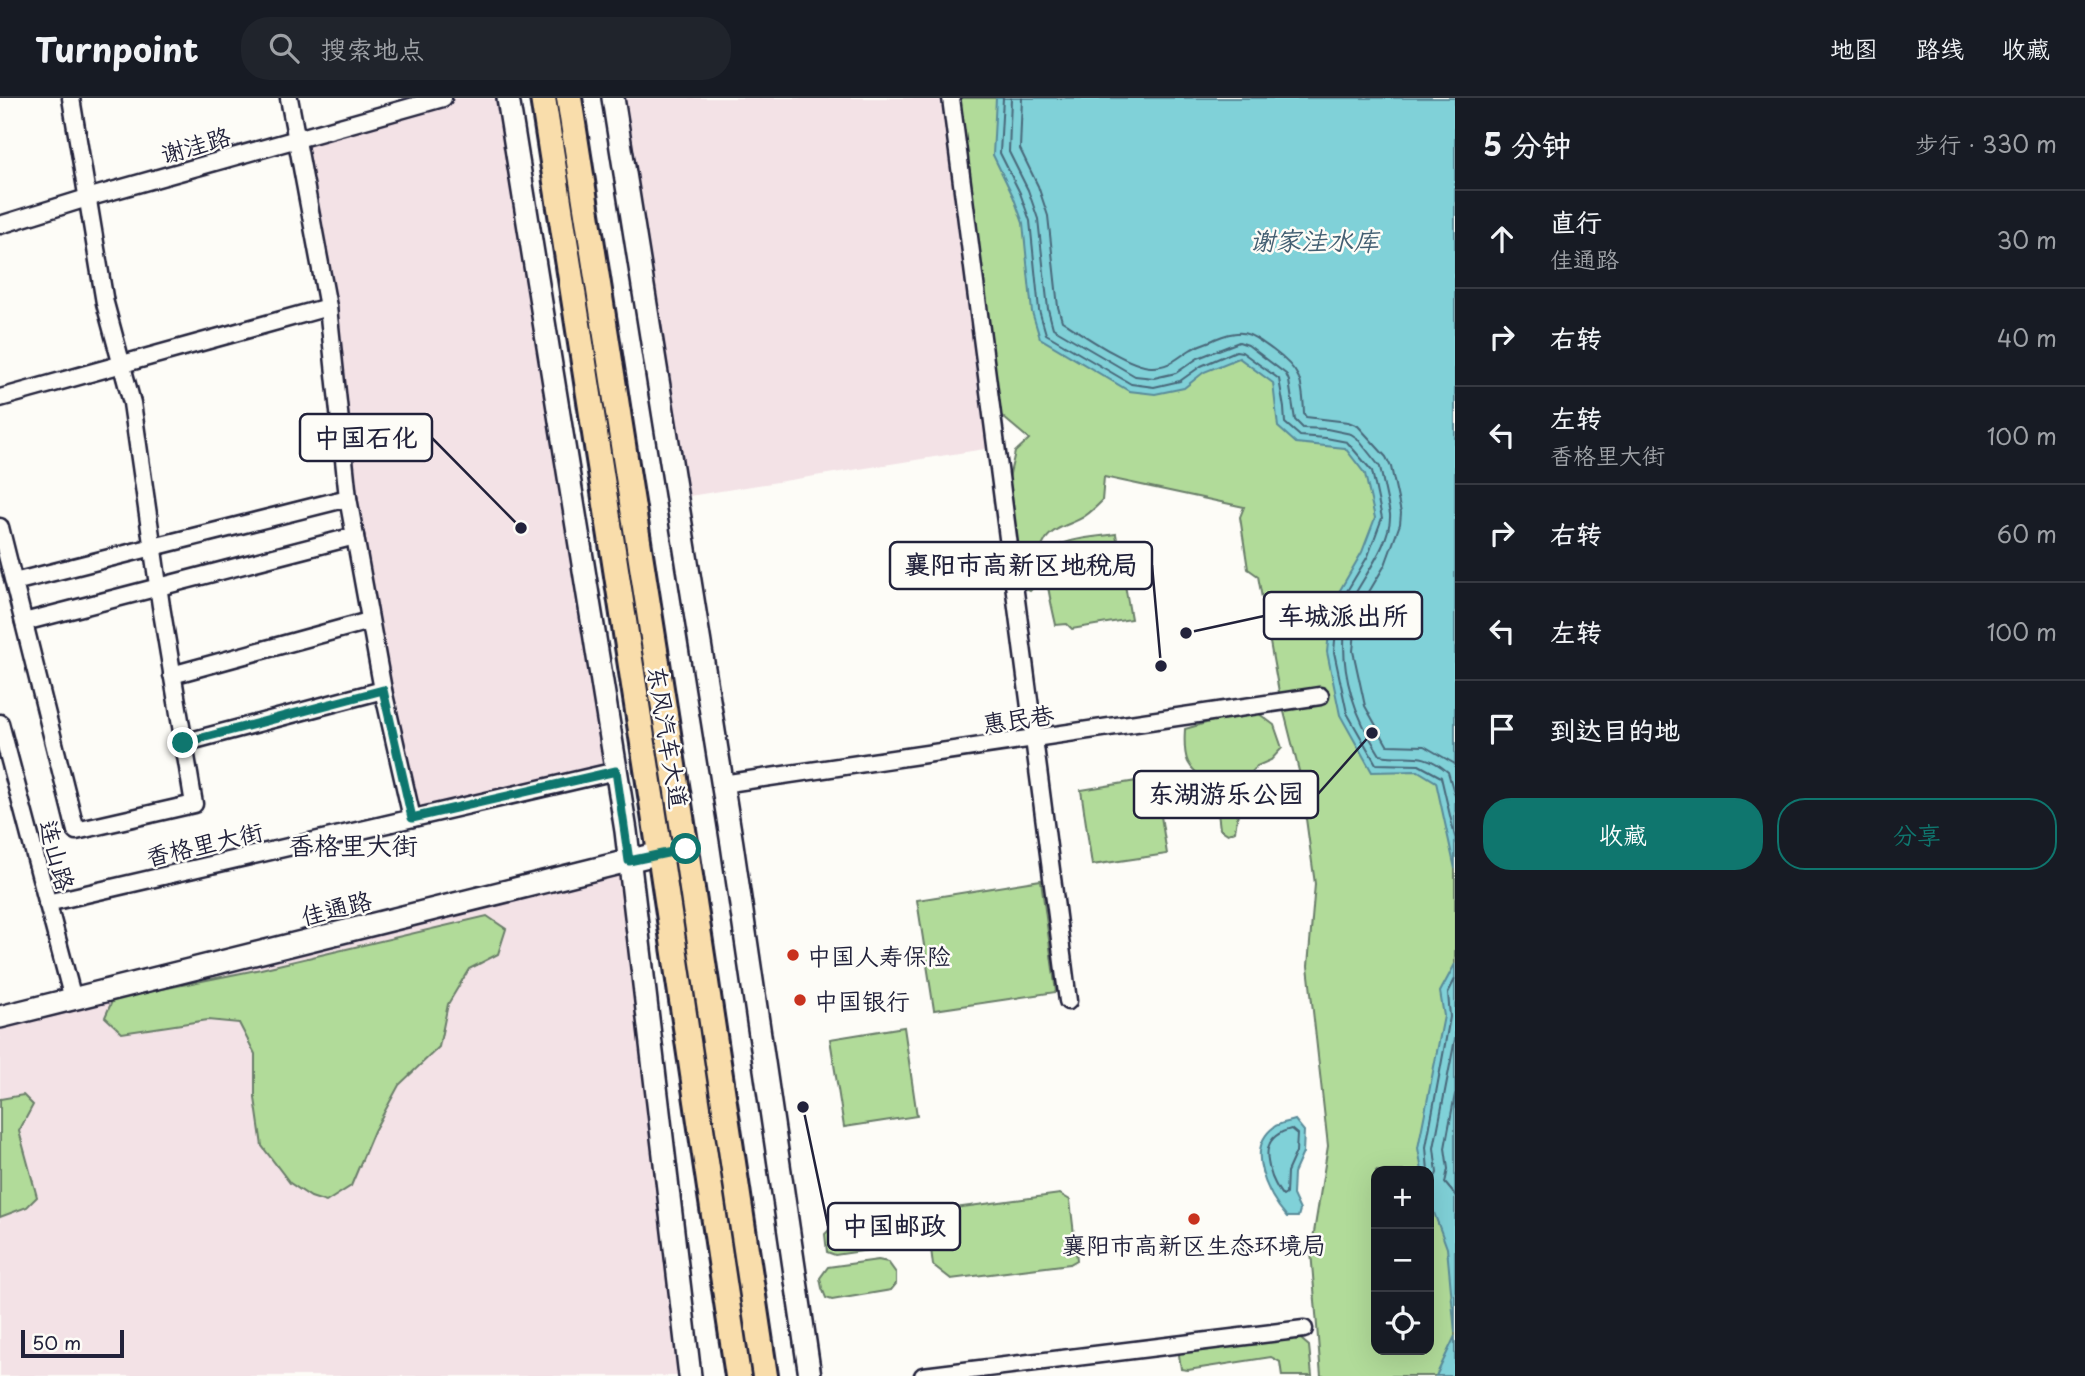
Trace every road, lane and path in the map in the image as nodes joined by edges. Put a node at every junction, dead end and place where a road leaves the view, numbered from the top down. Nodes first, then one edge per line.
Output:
1 (71, 98) edge
2 (289, 98) edge
3 (443, 98) edge
4 (508, 98) edge
5 (543, 98) edge
6 (569, 98) edge
7 (613, 98) edge
8 (951, 98) edge
9 (296, 139) junction
10 (88, 198) junction
11 (0, 225) edge
12 (328, 307) junction
13 (122, 365) junction
14 (0, 398) edge
15 (348, 498) junction
16 (0, 527) edge
17 (355, 536) junction
18 (153, 548) junction
19 (14, 582) junction
20 (158, 588) junction
21 (369, 621) junction
22 (24, 622) junction
23 (172, 675) junction
24 (383, 690) junction
25 (1320, 696) dead end
26 (0, 723) edge
27 (1034, 738) junction
28 (183, 743) junction
29 (616, 771) junction
30 (722, 784) junction
31 (412, 818) junction
32 (686, 849) junction
33 (660, 853) junction
34 (629, 861) junction
35 (47, 903) junction
36 (73, 999) junction
37 (1068, 1001) dead end
38 (0, 1017) edge
39 (1304, 1329) dead end
40 (690, 1376) edge
41 (738, 1376) edge
42 (765, 1376) edge
43 (810, 1376) edge
44 (923, 1376) edge

1 - 10 street
2 - 9 street
3 - 9 street, 谢洼路
4 - 29 street
5 - 33 main road, 东风汽车大道
6 - 32 main road, 东风汽车大道
7 - 30 street
8 - 27 street
9 - 10 street, 谢洼路
9 - 12 street
10 - 11 street, 谢洼路
10 - 13 street
12 - 13 street
12 - 15 street
13 - 14 street
13 - 18 street
15 - 17 street
15 - 18 street
16 - 19 street
17 - 20 street
17 - 21 street
18 - 19 street
18 - 20 street
19 - 22 street
20 - 22 street
20 - 23 street
21 - 23 street
21 - 24 street
22 - 28 street
23 - 28 street
24 - 28 street
24 - 31 street
25 - 27 street, 惠民巷
26 - 35 street, 连山路
27 - 30 street, 惠民巷
27 - 37 street
29 - 31 street, 香格里大街
29 - 34 street
30 - 43 street
31 - 35 street, 香格里大街
32 - 33 street, 佳通路
32 - 42 main road, 东风汽车大道
33 - 34 street, 佳通路
33 - 41 main road, 东风汽车大道
34 - 36 street, 佳通路
34 - 40 street
35 - 36 street, 连山路
36 - 38 street, 佳通路
39 - 44 street

